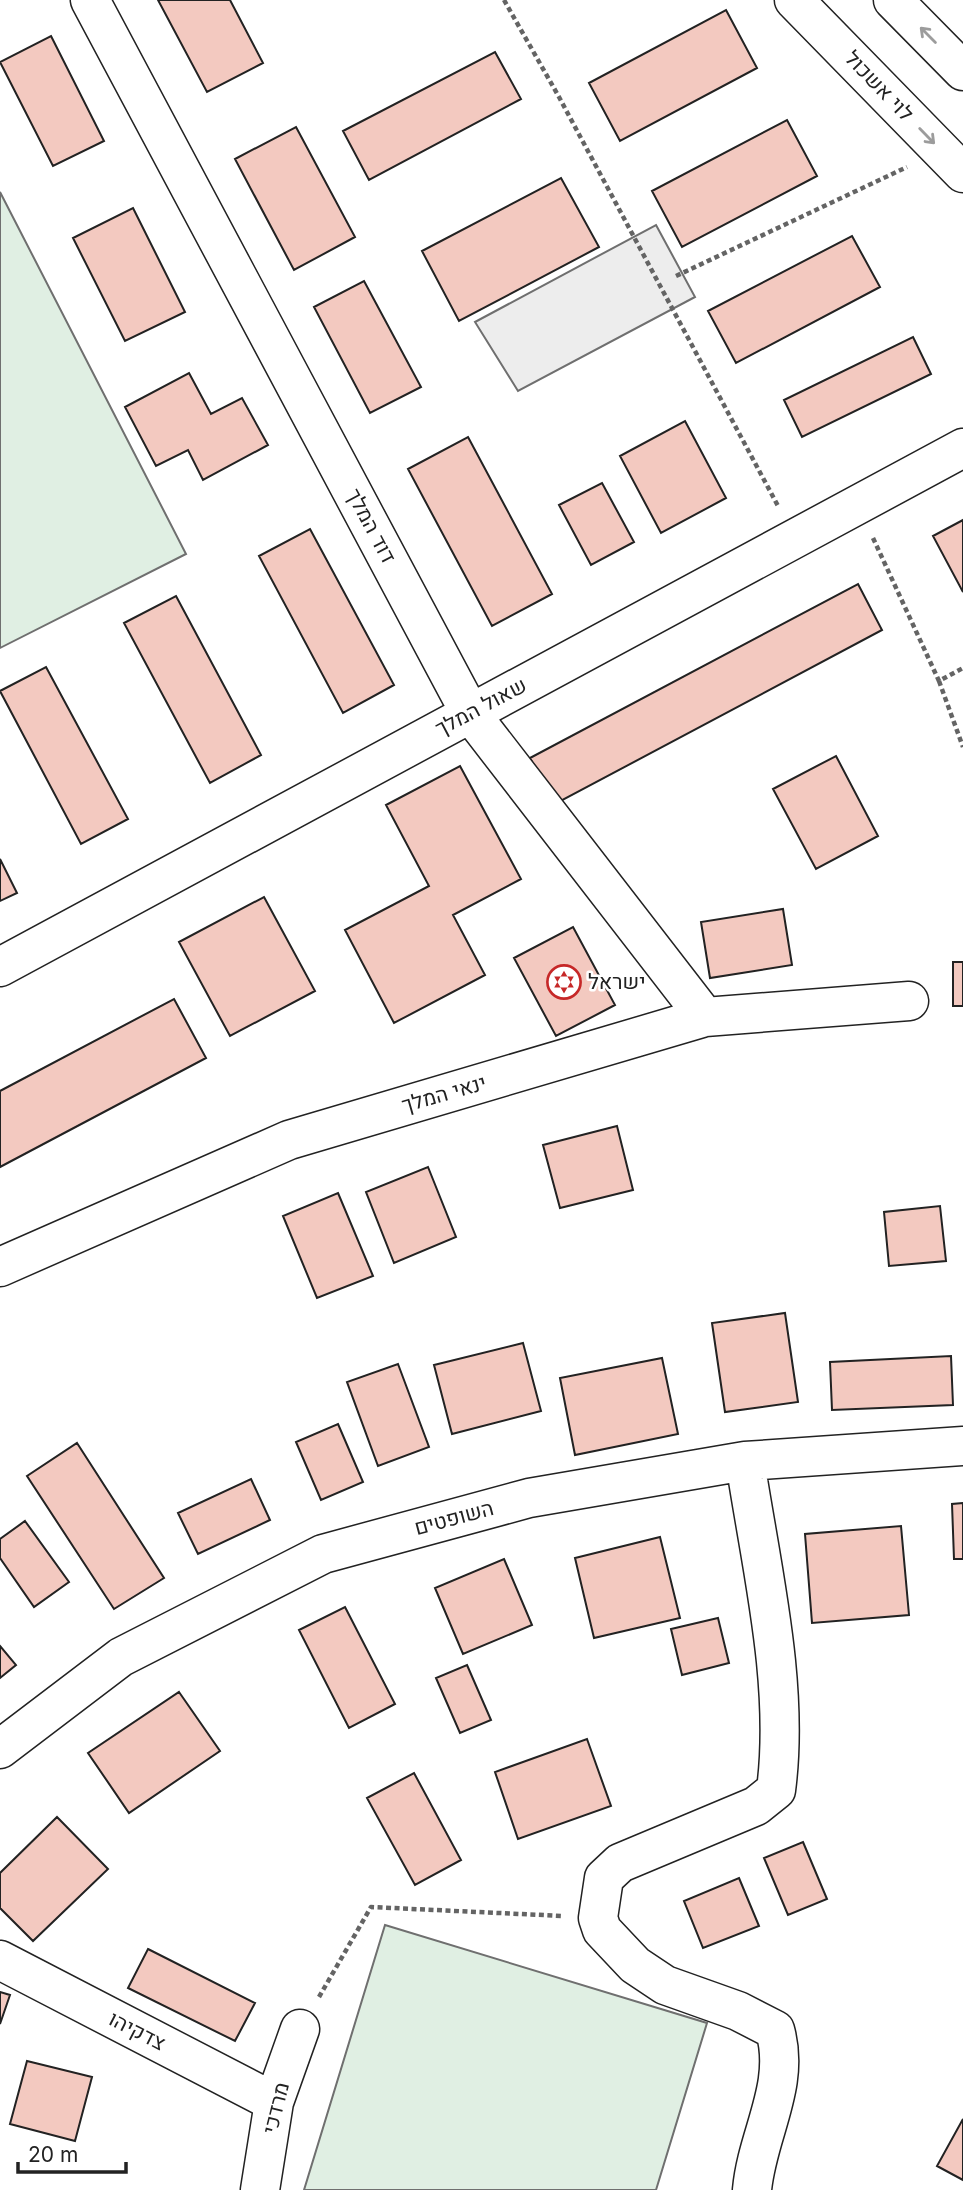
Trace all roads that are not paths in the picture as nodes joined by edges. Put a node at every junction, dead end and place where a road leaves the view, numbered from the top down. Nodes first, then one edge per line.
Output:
1 (90, 0) edge
2 (794, 0) edge
3 (893, 0) edge
4 (963, 71) edge
5 (952, 162) edge
6 (963, 448) edge
7 (470, 713) junction
8 (0, 967) edge
9 (909, 1001) dead end
10 (705, 1017) junction
11 (0, 1267) edge
12 (963, 1446) edge
13 (745, 1461) junction
14 (0, 1749) edge
15 (0, 1961) edge
16 (300, 2029) road end
17 (274, 2102) junction
18 (260, 2190) edge
19 (752, 2190) edge

1 - 7 street, דוד המלך
2 -> 5 street, לוי אשכול
4 -> 3 street
6 - 7 street, שאול המלך
7 - 8 street, שאול המלך
7 - 10 street, דוד המלך
9 - 10 street, ינאי המלך
10 - 11 street, ינאי המלך
12 - 13 street, השופטים
13 - 14 street, השופטים
13 - 19 street
15 - 17 street, צדקיהו
16 - 17 street, מרדכי
17 - 18 street, מרדכי

